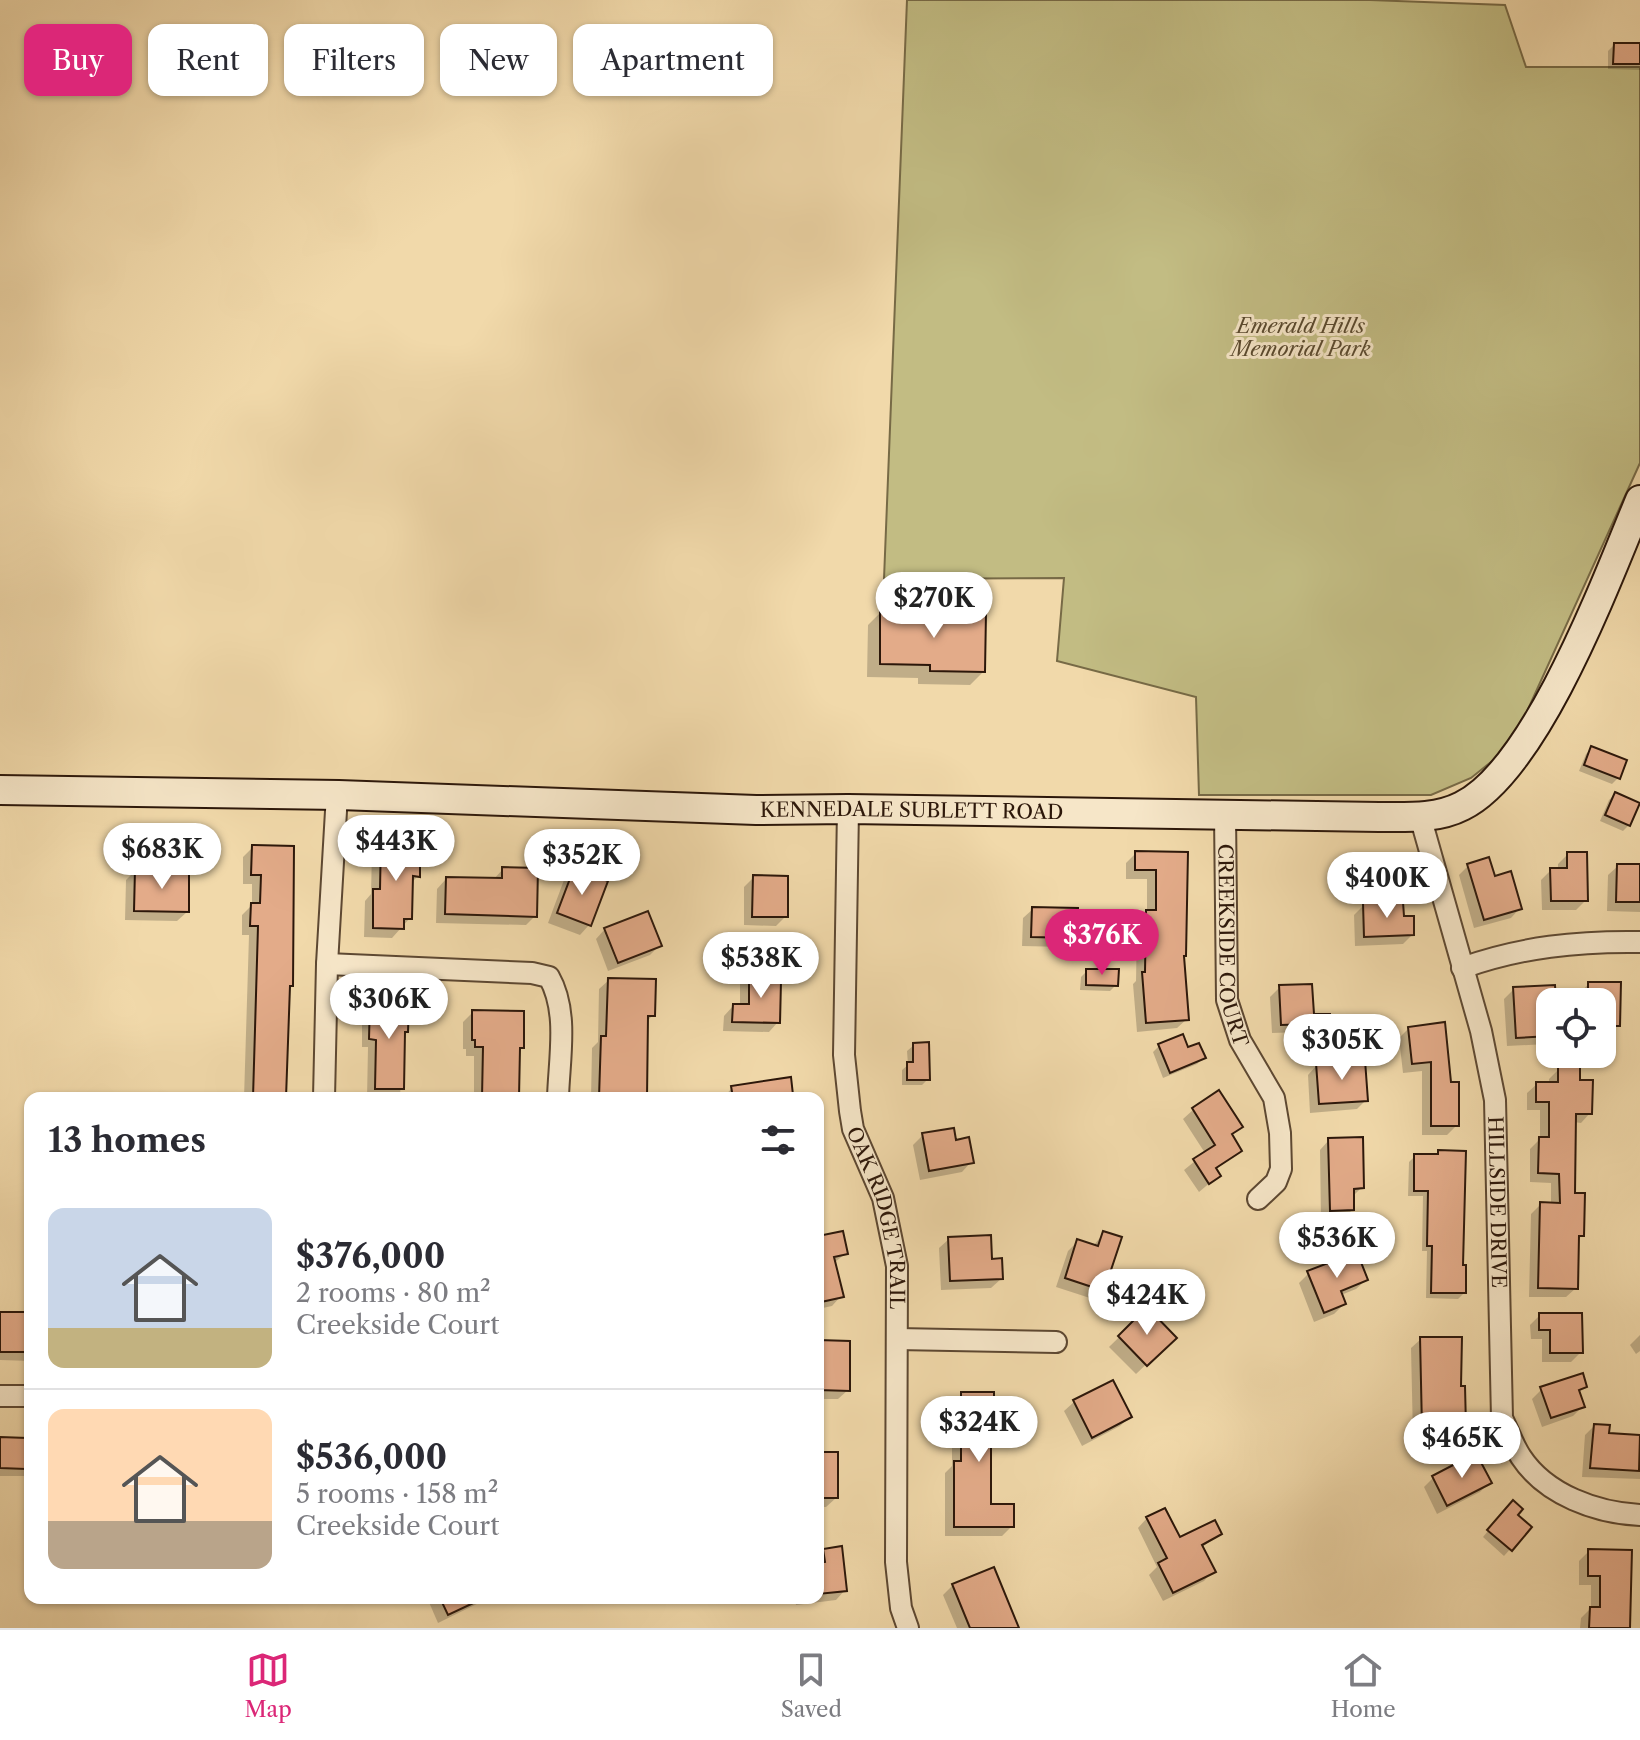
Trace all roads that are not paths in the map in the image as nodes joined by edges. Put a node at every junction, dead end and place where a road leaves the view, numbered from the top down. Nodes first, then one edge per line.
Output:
1 (1640, 500) edge
2 (0, 790) edge
3 (337, 794) junction
4 (848, 809) junction
5 (1225, 814) junction
6 (1420, 816) junction
7 (1640, 942) edge
8 (327, 964) junction
9 (1462, 968) junction
10 (324, 1092) edge
11 (558, 1092) edge
12 (1258, 1199) dead end
13 (897, 1339) junction
14 (1056, 1342) dead end
15 (0, 1396) edge
16 (24, 1396) edge
17 (1640, 1515) edge
18 (904, 1627) edge

1 - 6 main road, KENNEDALE SUBLETT ROAD
2 - 3 main road, KENNEDALE SUBLETT ROAD
3 - 4 main road, KENNEDALE SUBLETT ROAD
3 - 8 street
4 - 5 main road, KENNEDALE SUBLETT ROAD
4 - 13 street, OAK RIDGE TRAIL
5 - 6 main road, KENNEDALE SUBLETT ROAD
5 - 12 street, CREEKSIDE COURT
6 - 9 street, HILLSIDE DRIVE
7 - 9 street
8 - 10 street
8 - 11 street
9 - 17 street, HILLSIDE DRIVE
13 - 14 street
13 - 18 street, OAK RIDGE TRAIL
15 - 16 street

